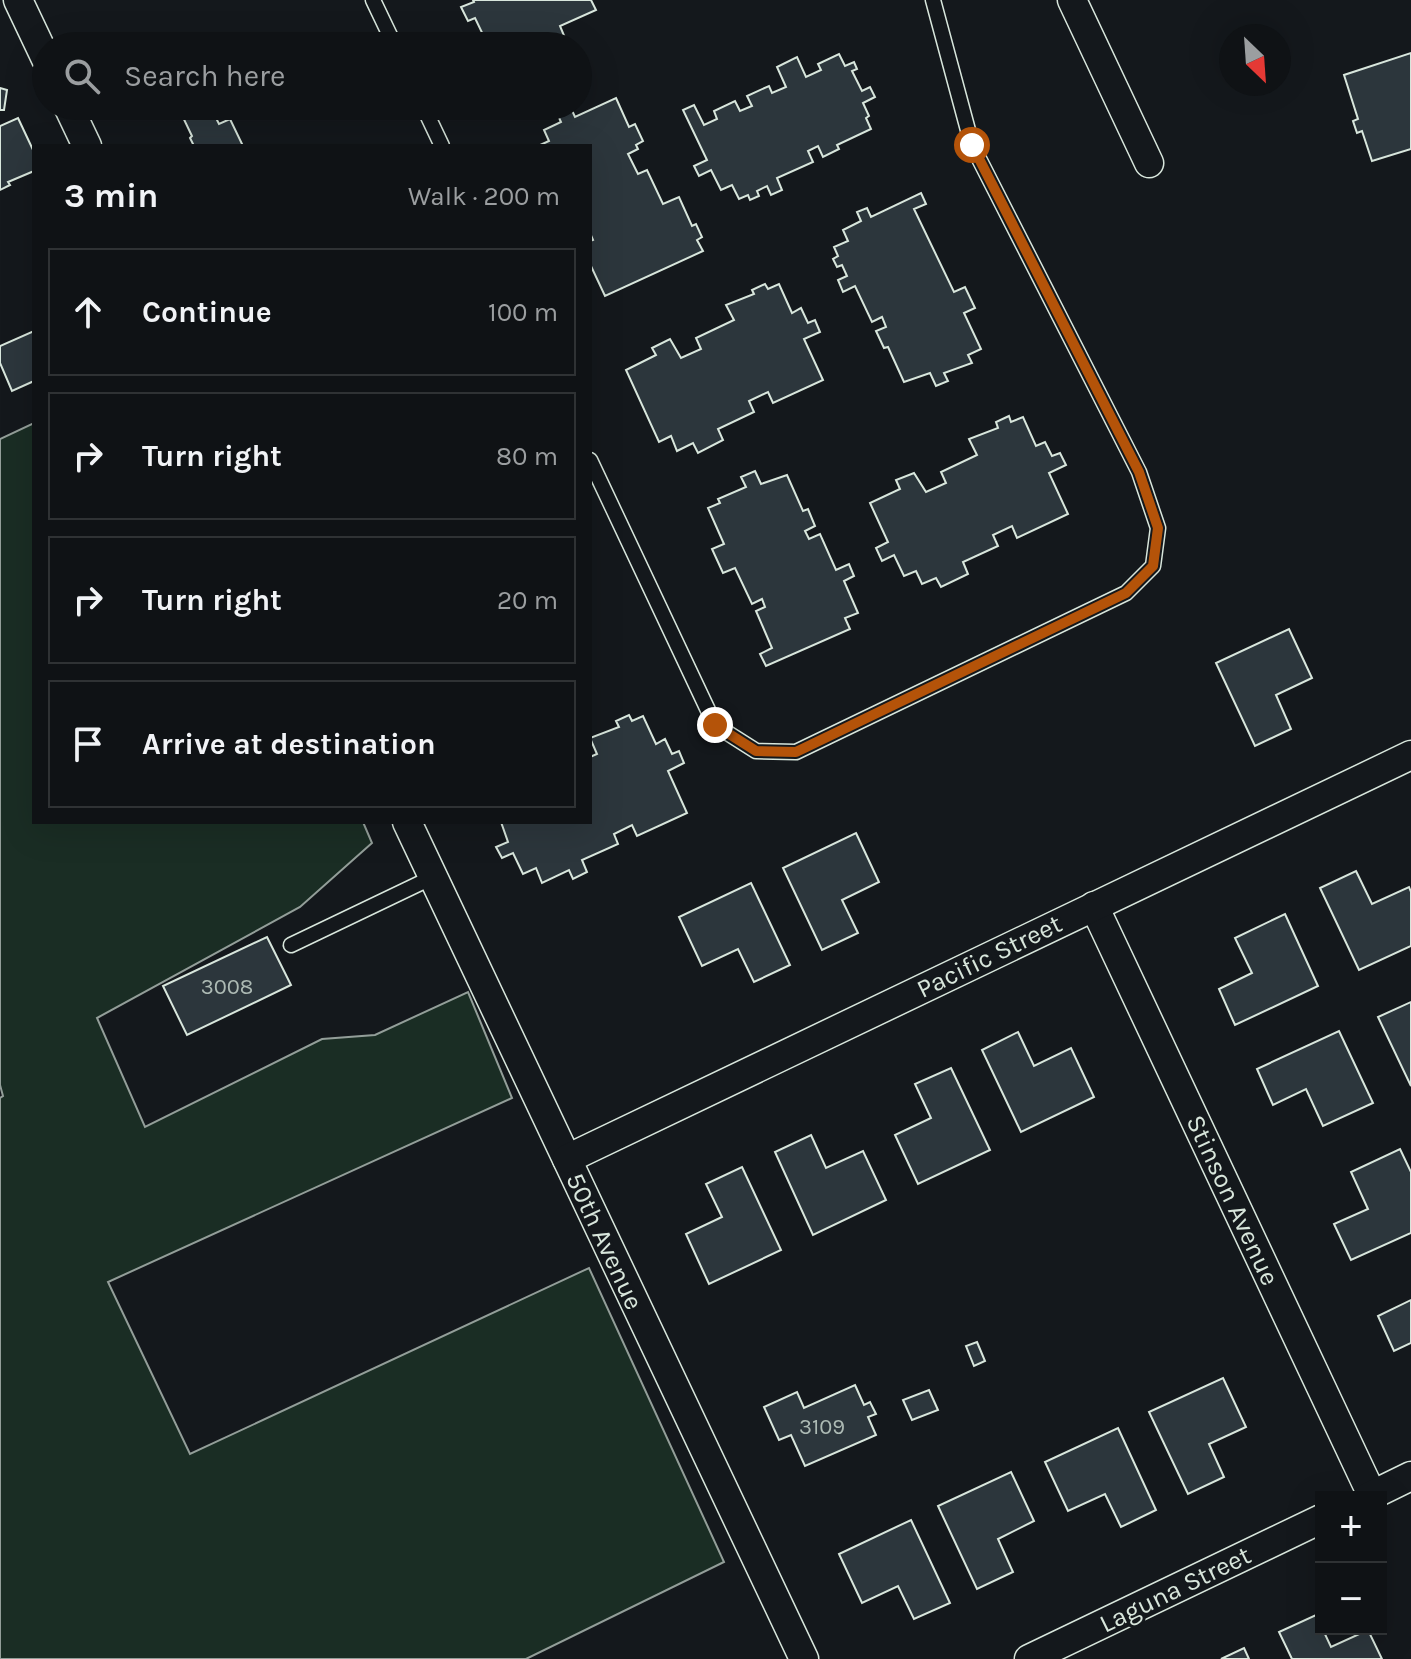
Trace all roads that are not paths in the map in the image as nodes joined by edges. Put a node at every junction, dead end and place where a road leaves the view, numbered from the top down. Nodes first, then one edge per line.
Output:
1 (18, 0) edge
2 (373, 0) edge
3 (933, 0) edge
4 (1072, 0) edge
5 (33, 32) edge
6 (388, 32) edge
7 (75, 120) edge
8 (430, 120) edge
9 (86, 144) edge
10 (441, 144) edge
11 (1149, 163) dead end
12 (592, 464) edge
13 (1411, 755) edge
14 (408, 824) edge
15 (433, 877) junction
16 (1094, 906) junction
17 (291, 945) dead end
18 (567, 1159) junction
19 (1411, 1476) edge
20 (1368, 1491) edge
21 (1380, 1491) edge
22 (1315, 1522) edge
23 (804, 1659) edge
24 (1029, 1659) edge

1 - 5 street
2 - 6 lane
3 - 12 lane
4 - 11 street
7 - 9 street
8 - 10 lane
13 - 16 street, Pacific Street
14 - 15 street, 50th Avenue
15 - 17 lane
15 - 18 street, 50th Avenue
16 - 18 street, Pacific Street
16 - 20 street, Stinson Avenue
18 - 23 street, 50th Avenue
19 - 21 street
22 - 24 street, Laguna Street

